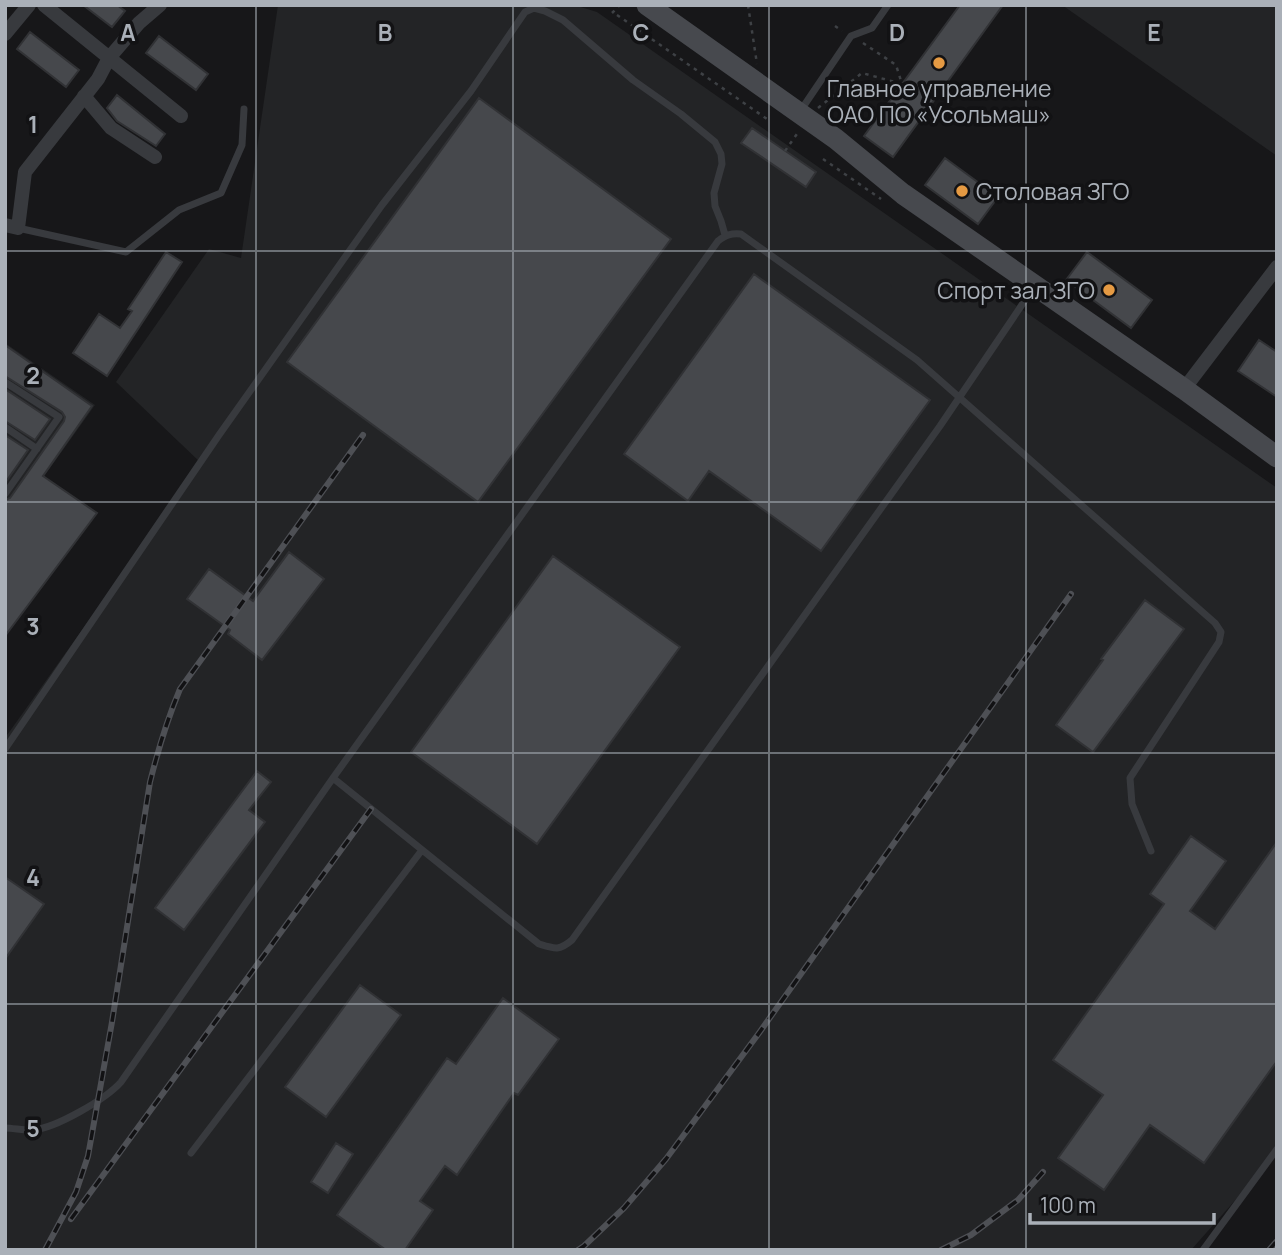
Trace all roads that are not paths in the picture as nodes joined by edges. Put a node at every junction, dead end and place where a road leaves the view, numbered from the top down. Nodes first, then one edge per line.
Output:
1 (29, 5) edge
2 (44, 5) edge
3 (160, 5) edge
4 (647, 5) edge
5 (888, 5) edge
6 (5, 34) edge
7 (109, 58) junction
8 (84, 96) junction
9 (244, 109) dead end
10 (181, 116) dead end
11 (805, 117) junction
12 (155, 157) dead end
13 (11, 226) edge
14 (725, 235) junction
15 (1277, 267) edge
16 (1035, 286) junction
17 (5, 382) edge
18 (1184, 389) junction
19 (960, 398) junction
20 (5, 427) edge
21 (37, 449) junction
22 (1277, 457) edge
23 (5, 494) edge
24 (5, 749) edge
25 (333, 778) junction
26 (422, 850) junction
27 (1150, 851) dead end
28 (5, 1128) edge
29 (1277, 1149) edge
30 (191, 1153) dead end
31 (1203, 1250) edge

1 - 6 street
2 - 7 street
3 - 7 street
4 - 11 street
5 - 11 lane
7 - 8 street
7 - 10 street
8 - 12 street
8 - 13 street
9 - 13 lane
11 - 16 street
14 - 19 lane
14 - 24 lane
14 - 25 lane
15 - 18 street
16 - 18 street
16 - 19 lane
17 - 21 lane
18 - 22 street
19 - 26 lane
19 - 27 lane
20 - 21 lane
21 - 23 lane
25 - 26 lane
25 - 28 lane
26 - 30 lane
29 - 31 lane

